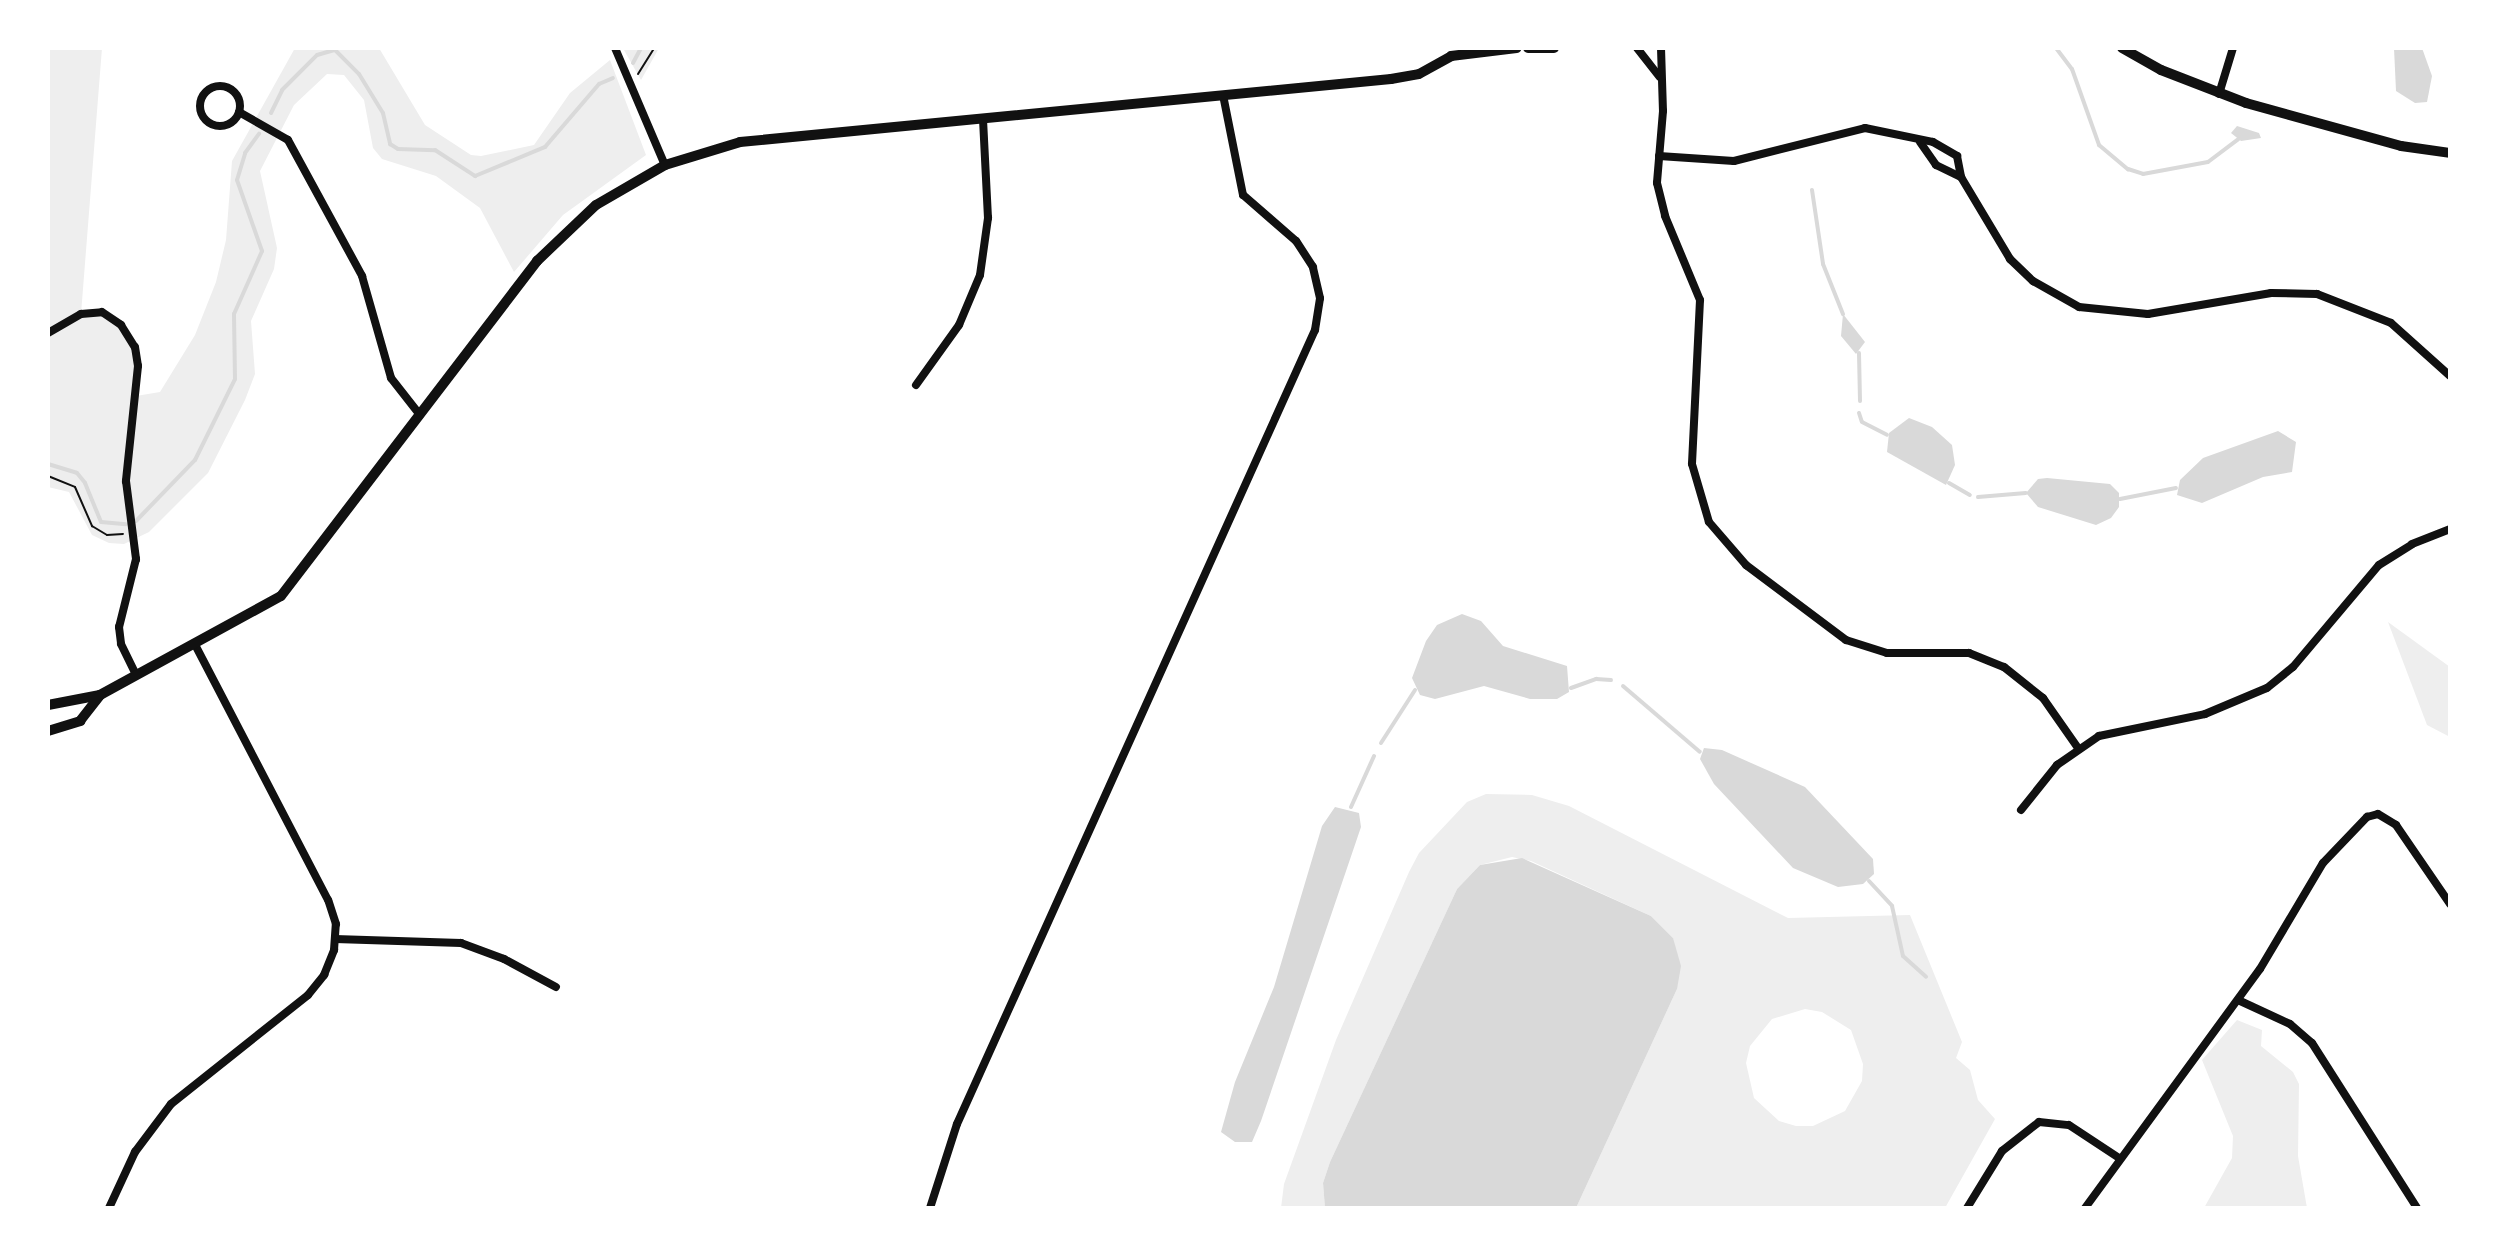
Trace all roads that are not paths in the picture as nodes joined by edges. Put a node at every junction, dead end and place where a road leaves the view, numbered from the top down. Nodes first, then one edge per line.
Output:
1 (615, 48) edge
2 (1517, 48) edge
3 (1528, 48) edge
4 (1554, 48) edge
5 (1637, 48) edge
6 (1661, 48) edge
7 (2122, 48) edge
8 (2233, 48) edge
9 (1660, 77) junction
10 (2219, 94) junction
11 (1223, 95) junction
12 (239, 112) junction
13 (983, 118) junction
14 (1920, 142) junction
15 (2450, 153) edge
16 (1659, 156) junction
17 (665, 165) junction
18 (1961, 177) junction
19 (48, 333) edge
20 (2450, 376) edge
21 (916, 385) dead end
22 (420, 415) junction
23 (2450, 529) edge
24 (195, 645) junction
25 (136, 675) junction
26 (100, 695) junction
27 (48, 705) edge
28 (48, 731) edge
29 (2078, 748) junction
30 (2021, 810) dead end
31 (2450, 904) edge
32 (335, 939) junction
33 (556, 987) dead end
34 (2238, 1000) junction
35 (2119, 1158) junction
36 (109, 1208) edge
37 (930, 1208) edge
38 (1967, 1208) edge
39 (2085, 1208) edge
40 (2417, 1208) edge

1 - 17 street
2 - 11 street
3 - 4 street
5 - 9 street
6 - 9 street
7 - 10 street
8 - 10 street
9 - 16 street
10 - 15 street
11 - 13 street
11 - 37 street
12 - 12 street
12 - 22 street
13 - 17 street
13 - 21 street
14 - 16 street
14 - 18 street
14 - 18 street
16 - 29 street
17 - 22 street
18 - 20 street
19 - 25 street
22 - 24 street
23 - 29 street
24 - 25 street
24 - 32 street
25 - 26 street
26 - 27 street
26 - 28 street
29 - 30 street
31 - 34 street
32 - 33 street
32 - 36 street
34 - 35 street
34 - 40 street
35 - 38 street
35 - 39 street

